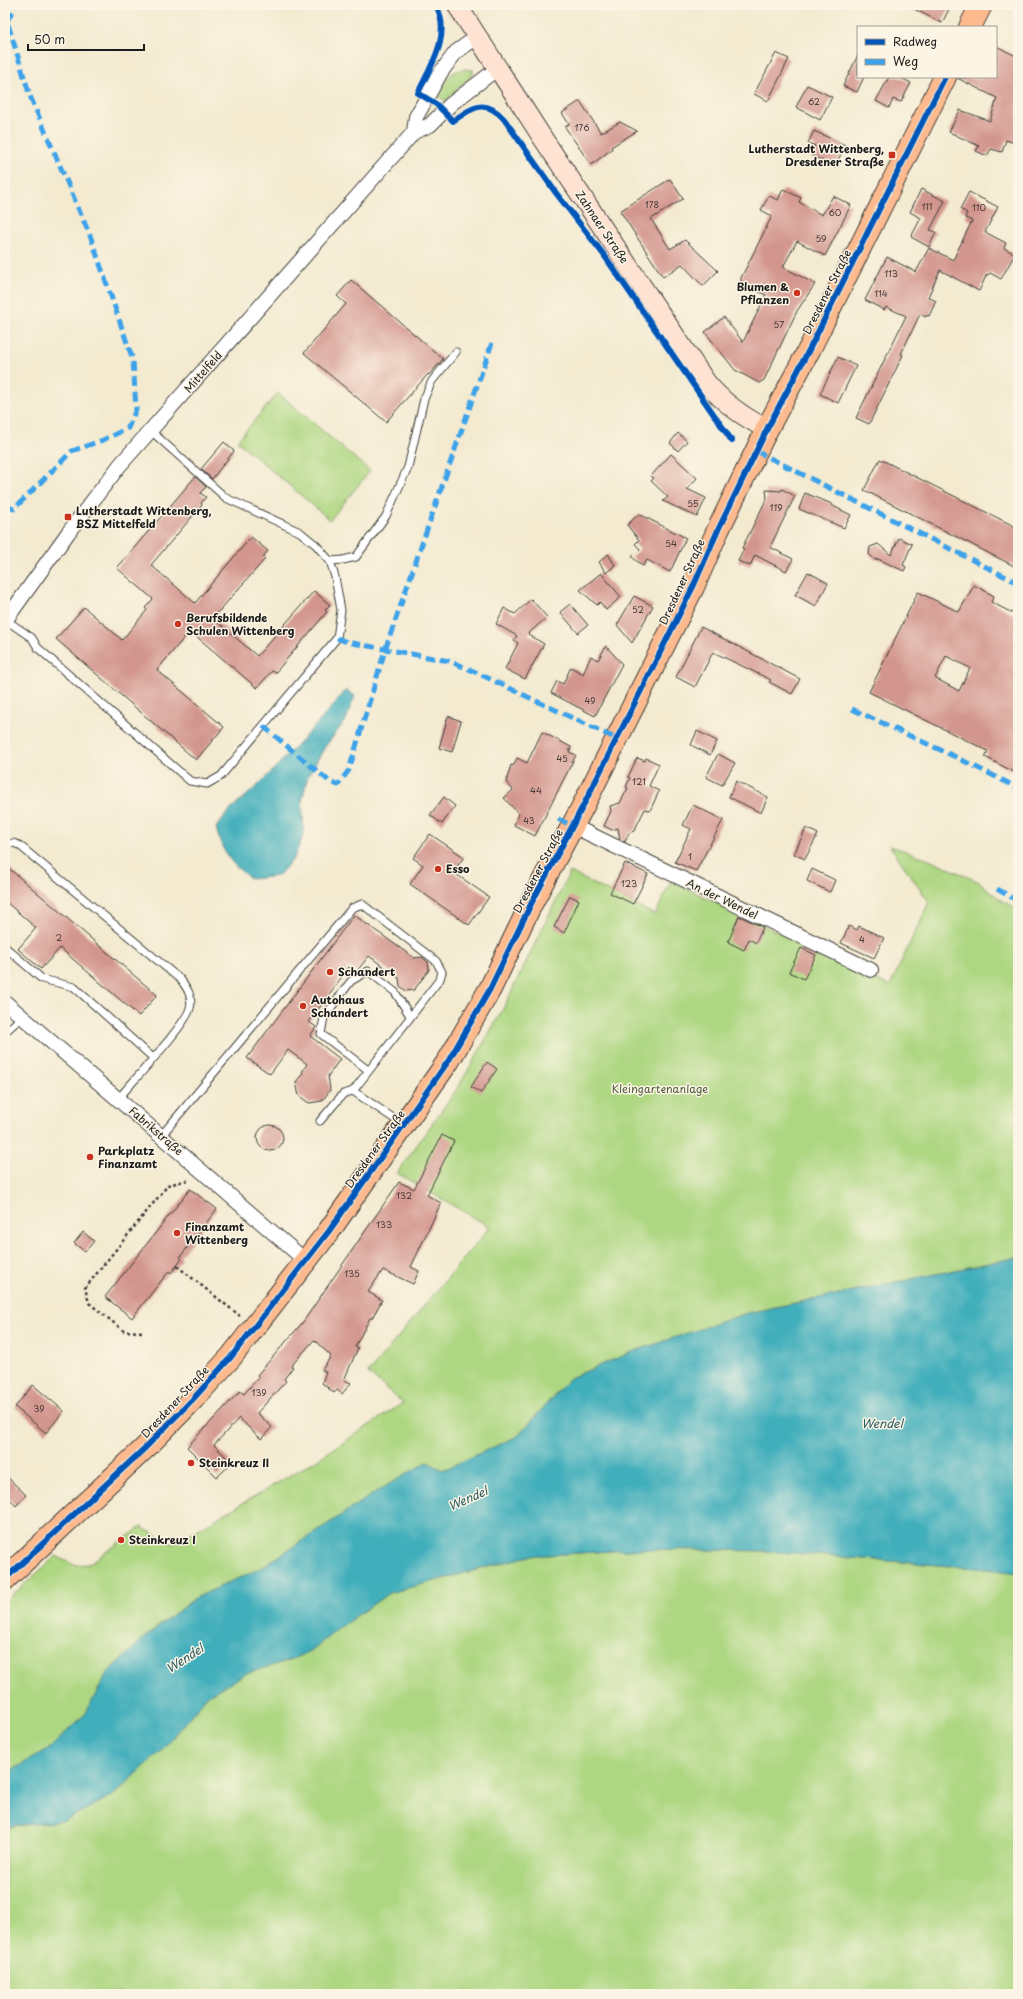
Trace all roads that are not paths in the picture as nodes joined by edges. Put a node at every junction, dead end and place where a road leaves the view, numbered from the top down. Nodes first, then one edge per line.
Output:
1 (457, 5) edge
2 (981, 5) edge
3 (970, 26) edge
4 (477, 37) junction
5 (498, 68) junction
6 (945, 78) edge
7 (414, 132) junction
8 (456, 352) dead end
9 (767, 429) junction
10 (151, 431) junction
11 (330, 561) junction
12 (6, 621) edge
13 (573, 826) junction
14 (5, 845) edge
15 (5, 947) edge
16 (871, 970) dead end
17 (5, 1002) edge
18 (22, 1016) junction
19 (410, 1016) junction
20 (5, 1032) edge
21 (152, 1057) junction
22 (368, 1070) junction
23 (353, 1092) junction
24 (118, 1099) junction
25 (320, 1121) dead end
26 (404, 1126) junction
27 (161, 1136) junction
28 (306, 1260) junction
29 (5, 1579) edge

1 - 4 main road, Zahnaer Straße
2 - 3 main road
4 - 5 main road, Zahnaer Straße
4 - 7 street, Mittelfeld
5 - 7 street, Mittelfeld
5 - 9 main road, Zahnaer Straße
6 - 9 main road, Dresdener Straße
7 - 10 street, Mittelfeld
8 - 11 lane
9 - 13 main road, Dresdener Straße
10 - 11 lane
10 - 12 street, Mittelfeld
11 - 12 lane
13 - 16 street, An der Wendel
13 - 26 main road, Dresdener Straße
14 - 21 lane
15 - 21 lane
17 - 18 street, Fabrikstraße
18 - 20 lane
18 - 24 street, Fabrikstraße
19 - 22 lane
19 - 22 lane
19 - 27 lane
21 - 24 lane
22 - 23 lane
23 - 25 lane
23 - 26 lane
24 - 27 street, Fabrikstraße
26 - 28 main road, Dresdener Straße
27 - 28 street, Fabrikstraße
28 - 29 main road, Dresdener Straße

